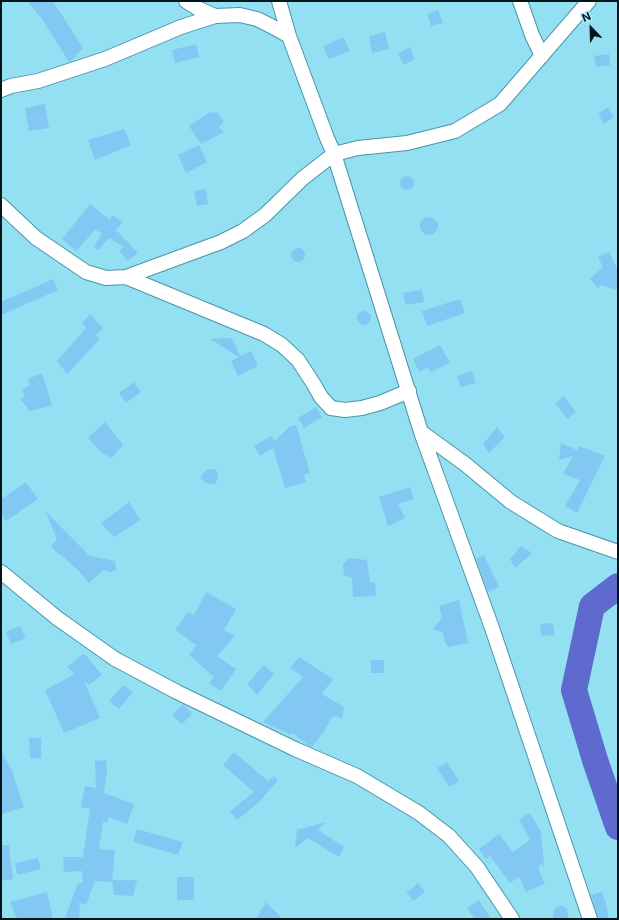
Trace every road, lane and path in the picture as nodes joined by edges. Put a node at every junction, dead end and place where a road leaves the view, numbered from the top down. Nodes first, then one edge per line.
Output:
1 (186, 1) edge
2 (279, 1) edge
3 (520, 1) edge
4 (589, 1) edge
5 (214, 16) junction
6 (289, 36) junction
7 (542, 56) junction
8 (1, 90) edge
9 (334, 154) junction
10 (1, 205) edge
11 (126, 277) junction
12 (409, 391) junction
13 (422, 432) junction
14 (618, 552) edge
15 (1, 572) edge
16 (512, 919) edge
17 (590, 919) edge

1 - 5 street
2 - 6 street
3 - 7 street
4 - 7 street
5 - 6 street
5 - 8 street
6 - 9 street
7 - 9 street
9 - 11 street
9 - 12 street
10 - 11 street
11 - 12 street
12 - 13 street
13 - 14 street
13 - 17 street
15 - 16 street

